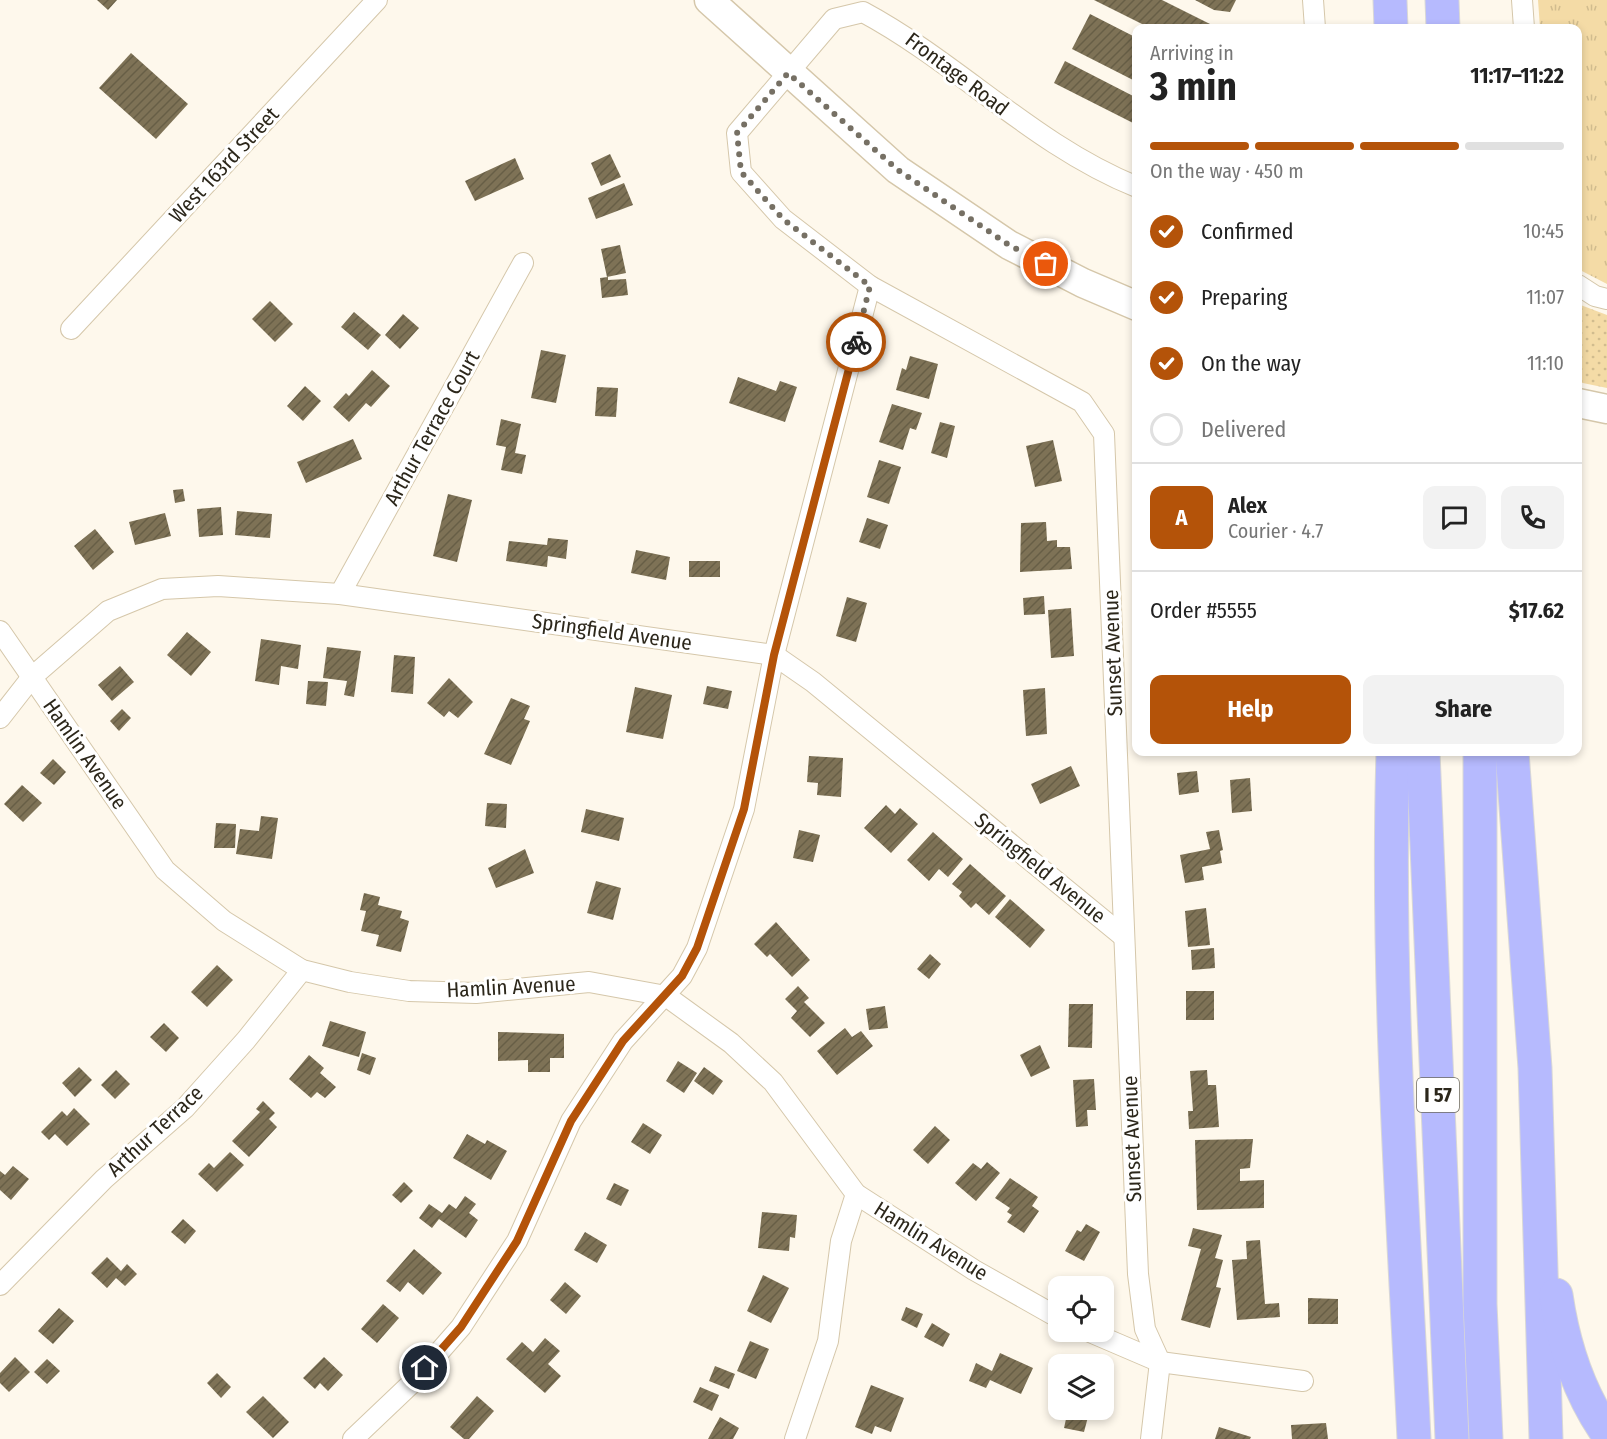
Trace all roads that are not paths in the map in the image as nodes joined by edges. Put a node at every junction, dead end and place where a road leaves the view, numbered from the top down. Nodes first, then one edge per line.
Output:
1 (377, 0) edge
2 (709, 0) edge
3 (1313, 0) edge
4 (1390, 0) edge
5 (1442, 0) edge
6 (1522, 0) edge
7 (1315, 24) edge
8 (1391, 24) edge
9 (1443, 24) edge
10 (1524, 24) edge
11 (788, 73) junction
12 (1132, 185) edge
13 (523, 263) dead end
14 (870, 286) junction
15 (1582, 288) edge
16 (1607, 299) edge
17 (1132, 304) edge
18 (71, 329) dead end
19 (1582, 405) edge
20 (1607, 409) edge
21 (340, 594) junction
22 (0, 632) edge
23 (774, 655) junction
24 (32, 677) junction
25 (0, 718) edge
26 (1393, 756) edge
27 (1423, 756) edge
28 (1480, 756) edge
29 (1512, 756) edge
30 (1124, 937) junction
31 (302, 970) junction
32 (666, 996) junction
33 (1537, 1146) junction
34 (856, 1194) junction
35 (1406, 1272) junction
36 (0, 1285) edge
37 (1048, 1312) edge
38 (1113, 1342) edge
39 (1160, 1362) junction
40 (1303, 1381) dead end
41 (1607, 1433) edge
42 (353, 1439) edge
43 (795, 1439) edge
44 (1151, 1439) edge
45 (1397, 1439) edge
46 (1414, 1439) edge
47 (1452, 1439) edge
48 (1486, 1439) edge
49 (1546, 1439) edge

1 - 18 street, West 163rd Street
2 - 11 main road
3 - 7 street
4 - 8 highway
5 - 9 highway
6 - 10 street
11 - 12 street, Frontage Road
11 - 14 street, Sunset Avenue
11 - 17 main road
13 - 21 street, Arthur Terrace Court
14 - 23 street
14 - 30 street, Sunset Avenue
15 - 16 street
19 - 20 main road
21 - 23 street, Springfield Avenue
21 - 24 street, Springfield Avenue
22 - 24 street, Hamlin Avenue
23 - 30 street, Springfield Avenue
23 - 32 street
24 - 25 street, Springfield Avenue
24 - 31 street, Hamlin Avenue
26 - 35 highway
27 - 47 highway, I 57
28 - 48 highway, I 57
29 - 33 highway
30 - 39 street, Sunset Avenue
31 - 32 street, Hamlin Avenue
31 - 36 street, Arthur Terrace
32 - 34 street, Hamlin Avenue
32 - 42 street
33 - 41 highway
33 - 49 highway
34 - 37 street, Hamlin Avenue
34 - 43 street
35 - 45 highway
35 - 46 highway
38 - 39 street
39 - 40 street
39 - 44 street

